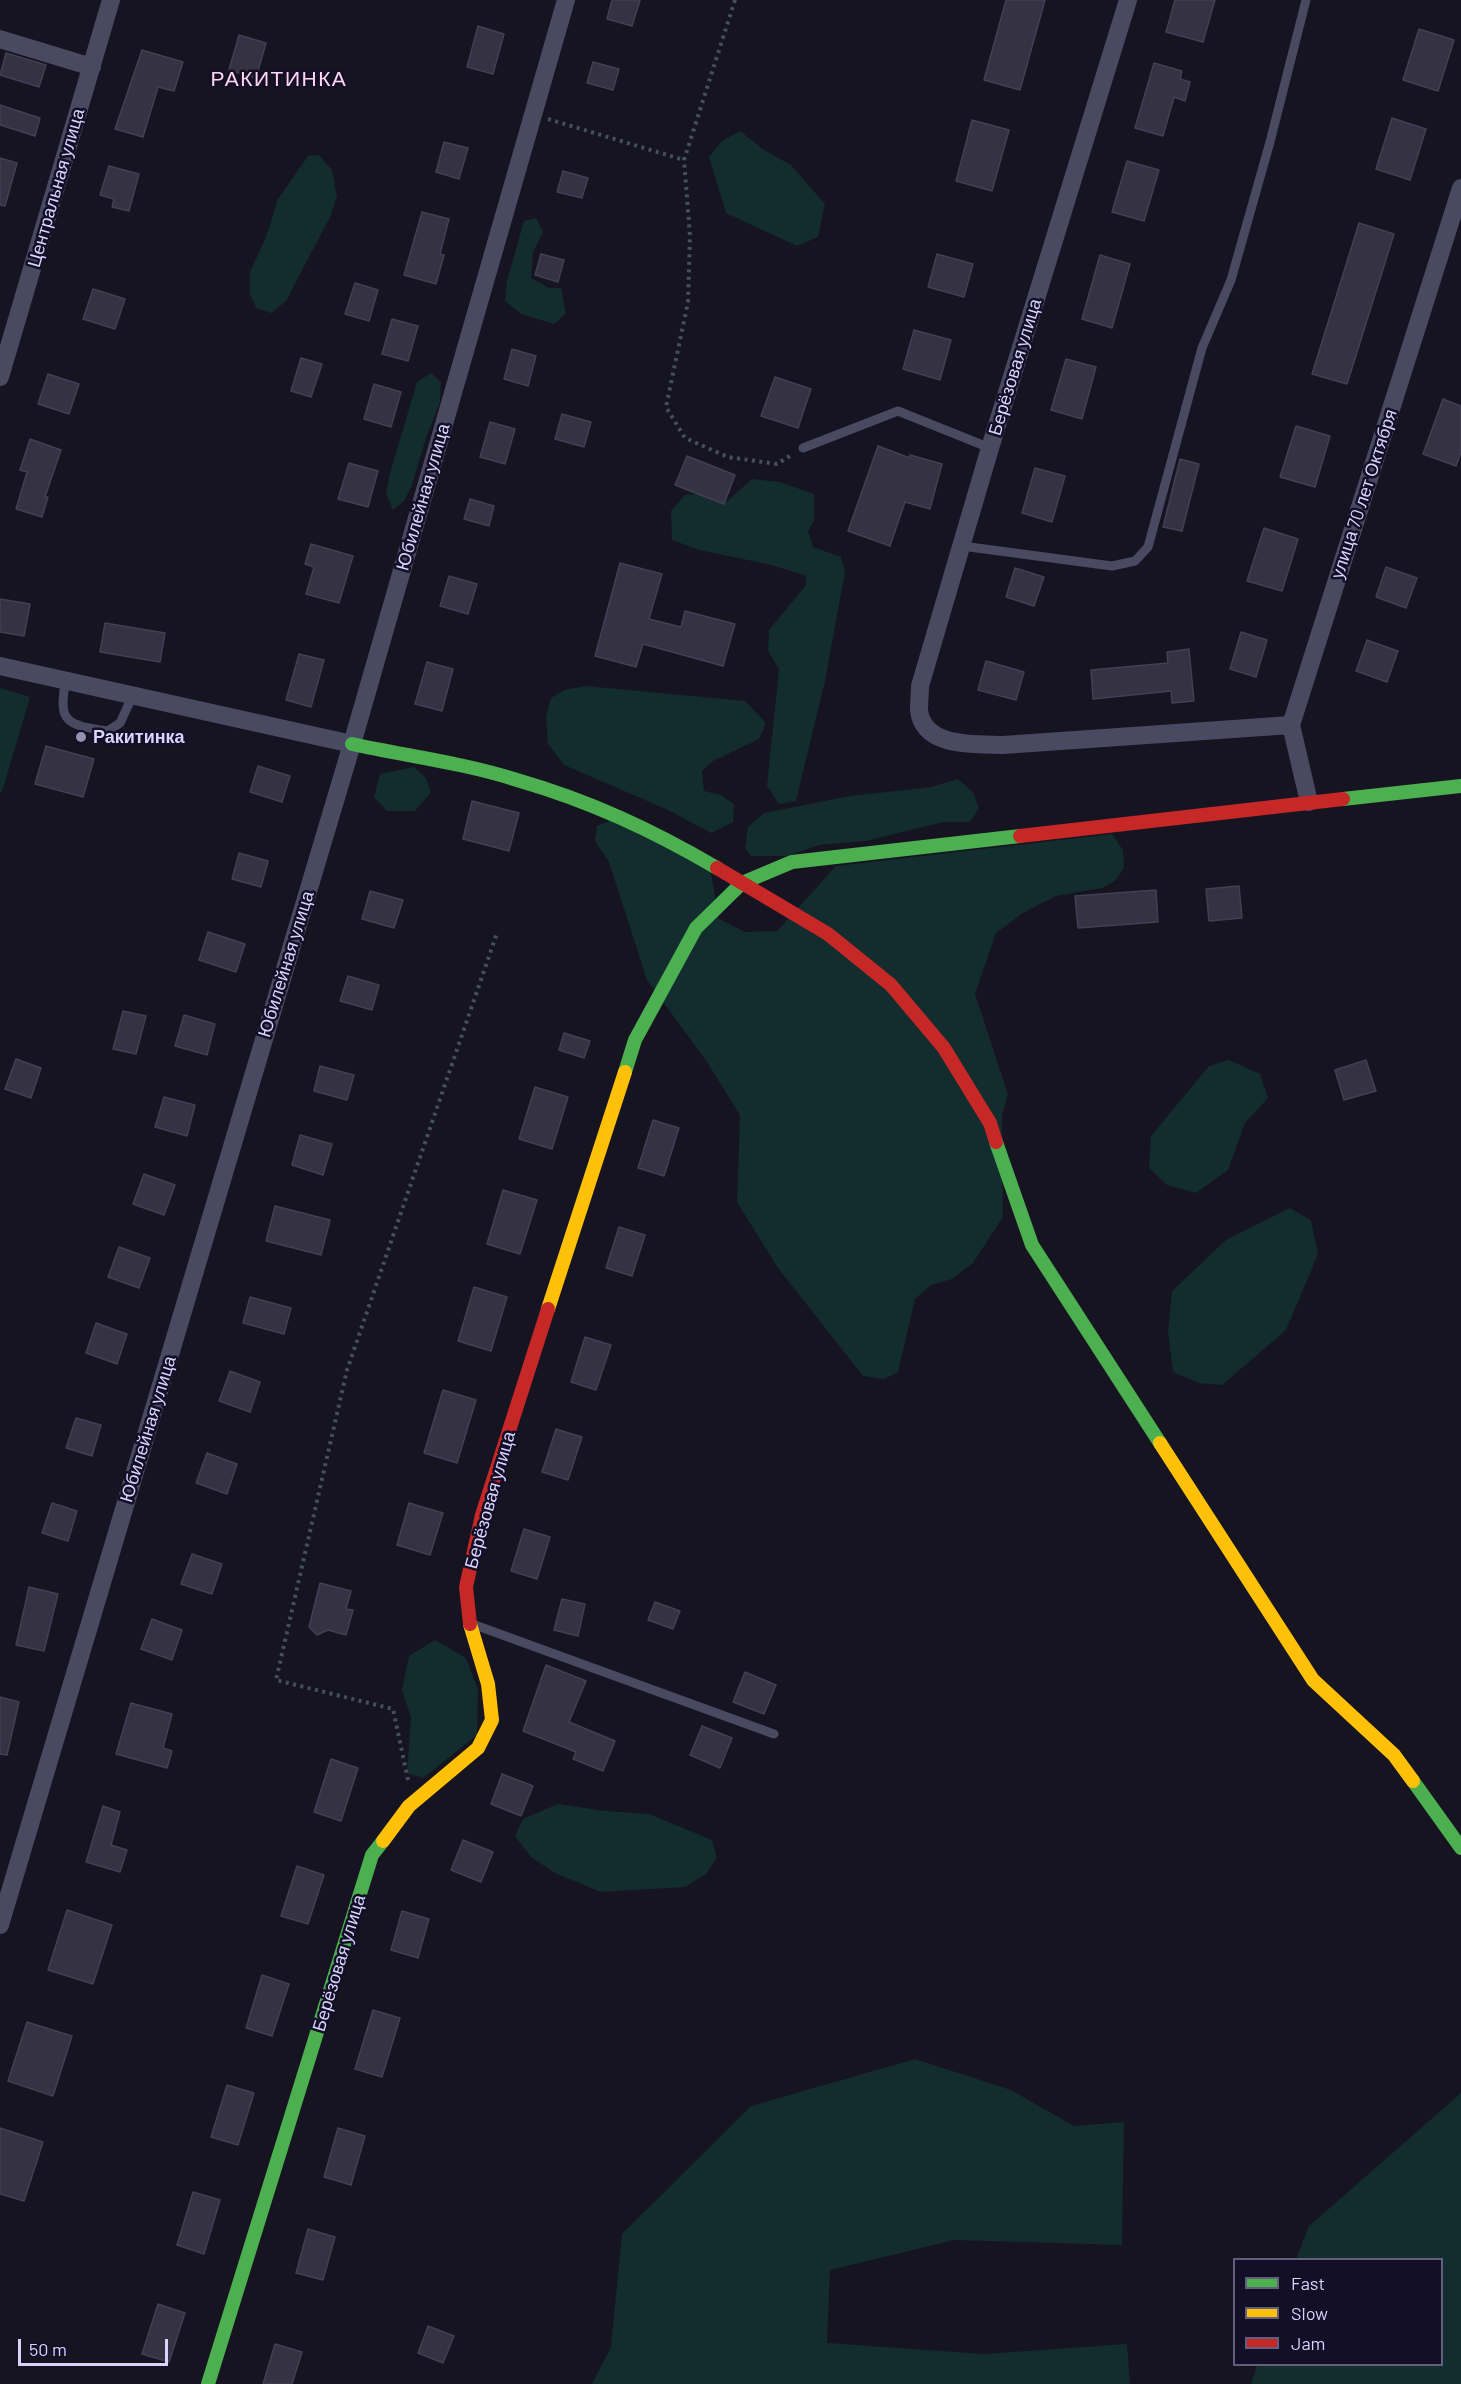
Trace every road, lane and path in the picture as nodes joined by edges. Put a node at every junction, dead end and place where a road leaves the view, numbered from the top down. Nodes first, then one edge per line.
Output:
1 (111, 0) edge
2 (566, 0) edge
3 (735, 0) edge
4 (1128, 0) edge
5 (1306, 0) edge
6 (0, 39) edge
7 (92, 67) junction
8 (533, 115) junction
9 (684, 160) junction
10 (1461, 188) edge
11 (0, 376) edge
12 (803, 447) joint
13 (990, 448) junction
14 (962, 546) junction
15 (0, 666) edge
16 (66, 680) junction
17 (133, 695) junction
18 (1291, 725) junction
19 (352, 744) junction
20 (1461, 786) edge
21 (1309, 802) junction
22 (742, 883) junction
23 (497, 933) dead end
24 (470, 1623) junction
25 (774, 1734) dead end
26 (413, 1803) junction
27 (1461, 1848) edge
28 (0, 1925) edge
29 (208, 2384) edge

1 - 7 street, Центральная улица
2 - 8 street, Юбилейная улица
3 - 9 path
4 - 13 street, Берёзовая улица
5 - 14 lane
6 - 7 street
7 - 11 street, Центральная улица
8 - 9 path
8 - 19 street, Юбилейная улица
9 - 12 path
10 - 18 street, улица 70 лет Октября
12 - 13 lane
13 - 14 street, Берёзовая улица
14 - 18 street, Берёзовая улица
15 - 16 street
16 - 17 street
16 - 17 lane
17 - 19 street
18 - 21 street
19 - 22 street
19 - 28 street, Юбилейная улица
20 - 21 street
21 - 22 street
22 - 24 street, Берёзовая улица
22 - 27 street
23 - 26 path
24 - 25 lane
24 - 26 street, Берёзовая улица
26 - 29 street, Берёзовая улица

